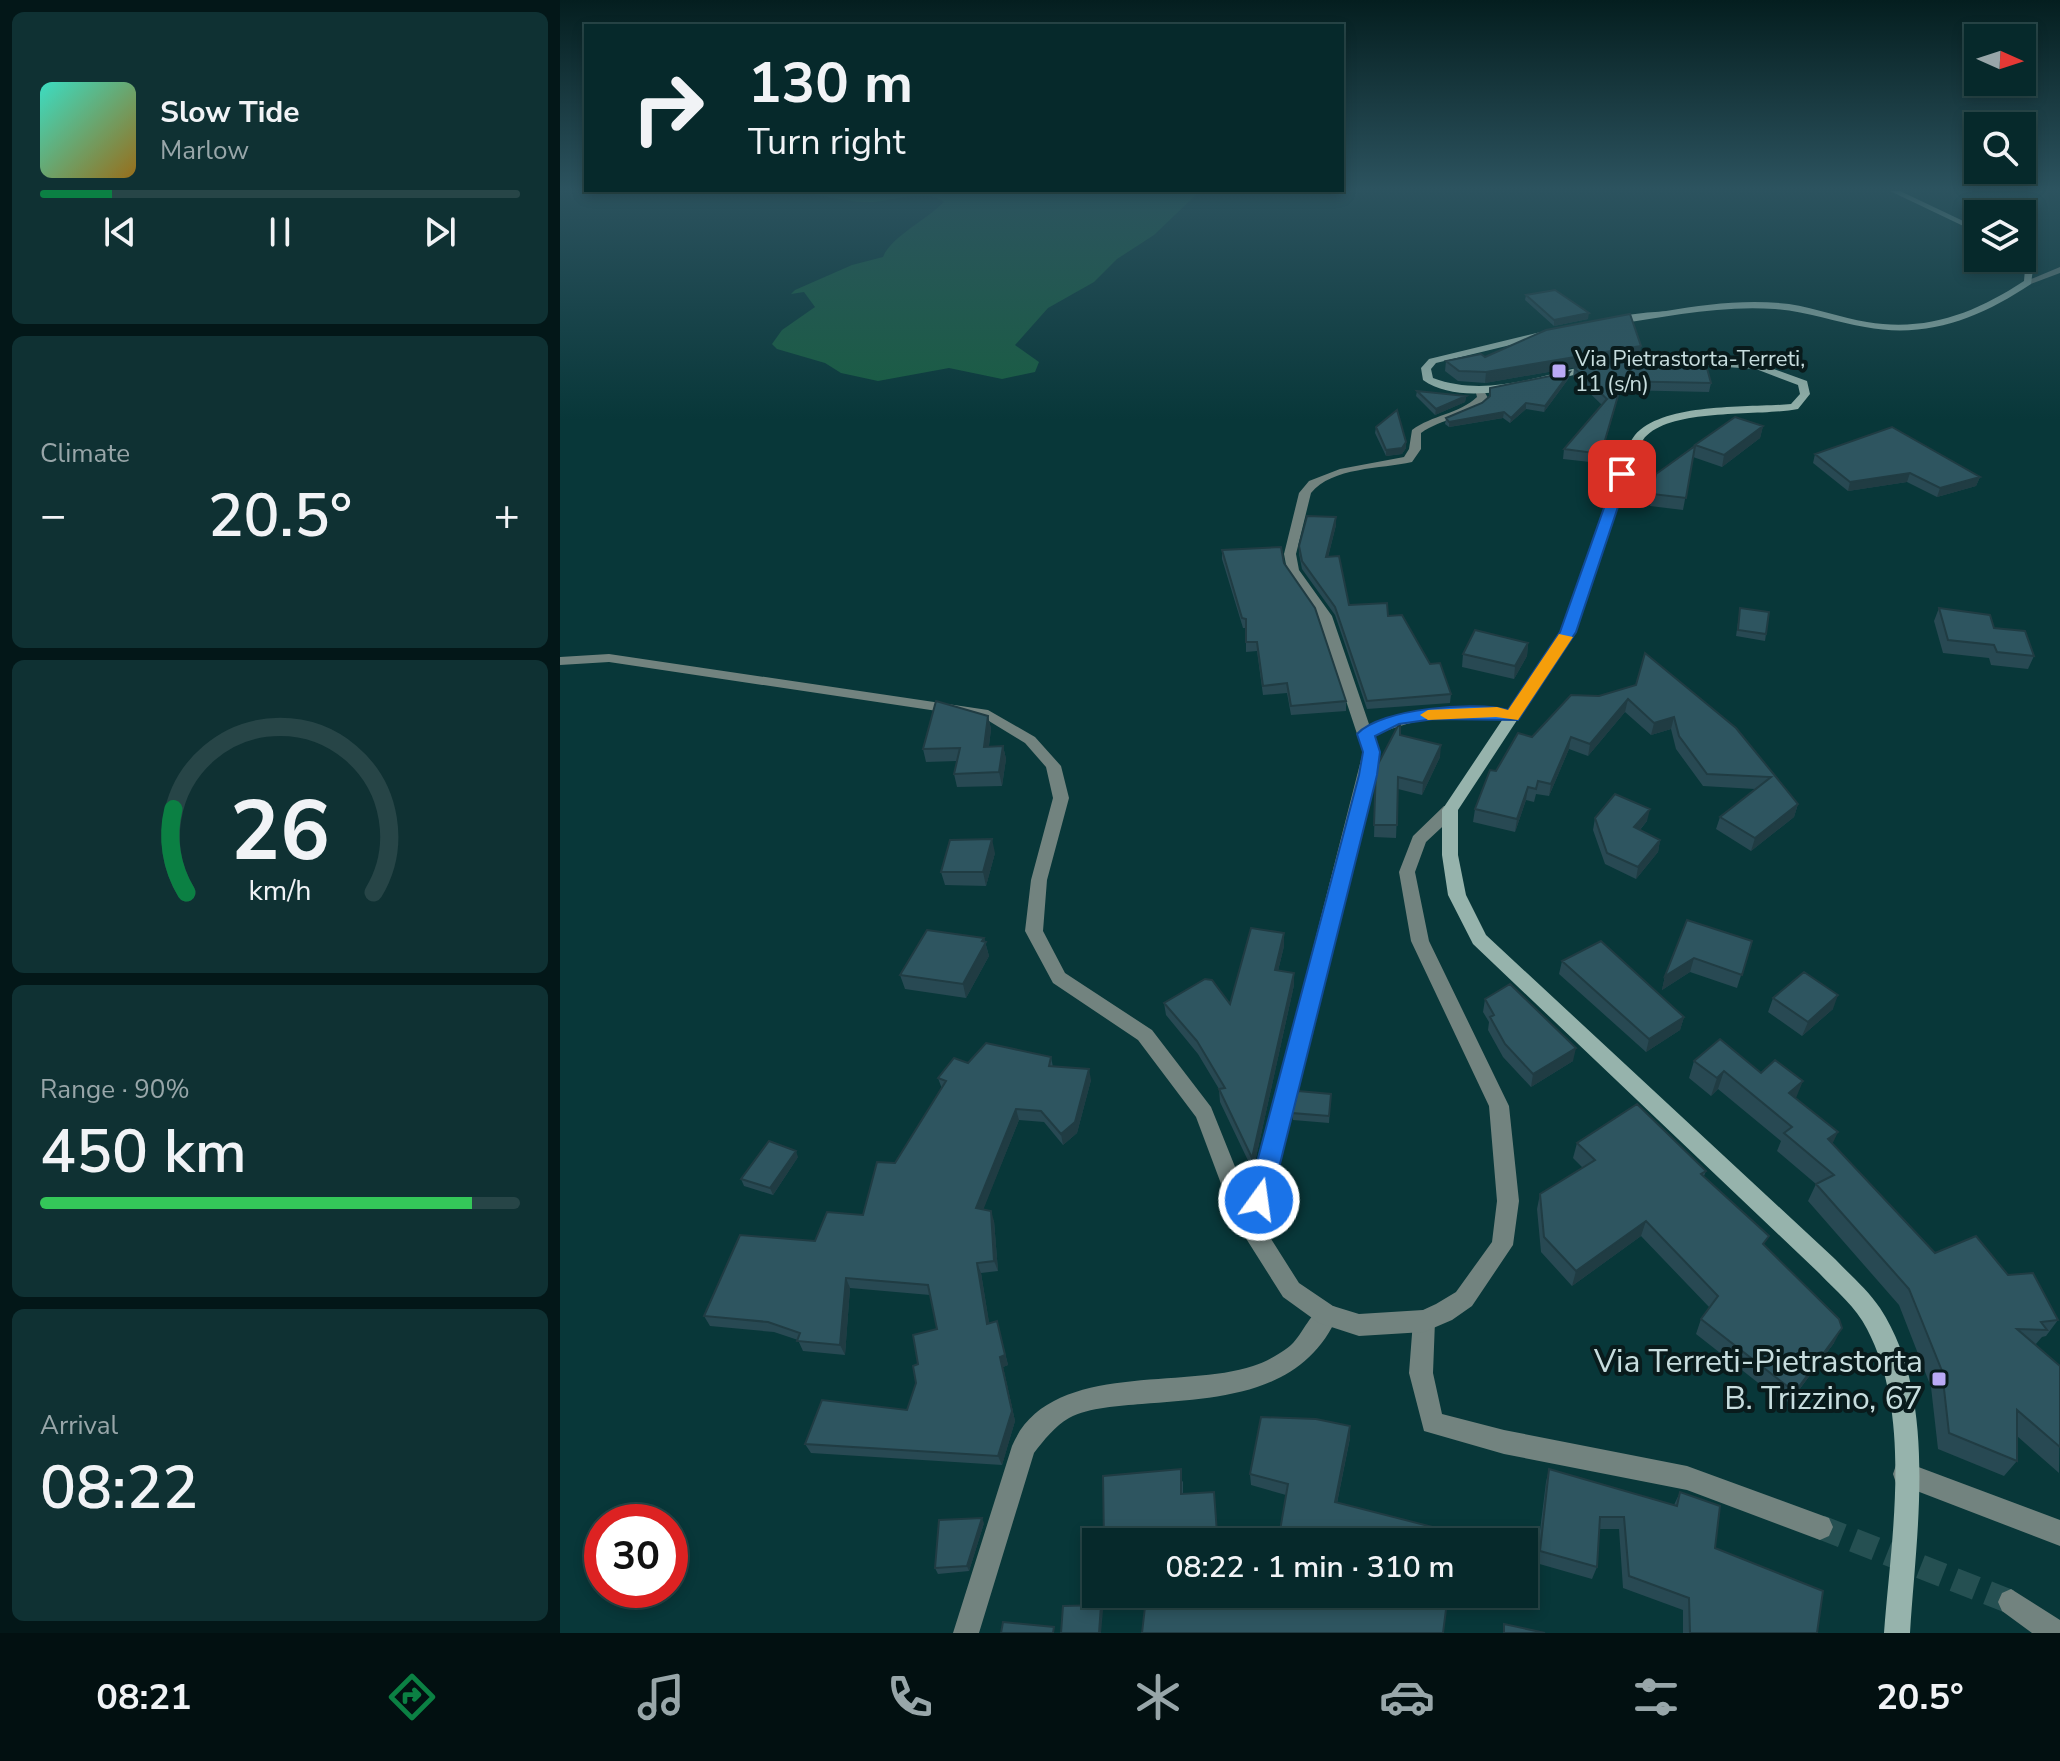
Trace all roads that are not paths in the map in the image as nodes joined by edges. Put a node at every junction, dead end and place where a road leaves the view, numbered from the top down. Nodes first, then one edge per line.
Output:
1 (2060, 270) edge
2 (2029, 272) edge
3 (2028, 282) junction
4 (1590, 325) edge
5 (1560, 331) edge
6 (1661, 361) edge
7 (1607, 365) edge
8 (1479, 391) junction
9 (560, 661) edge
10 (1512, 717) junction
11 (1365, 734) junction
12 (1450, 810) junction
13 (1243, 1214) junction
14 (1327, 1315) junction
15 (1424, 1321) junction
16 (1905, 1474) junction
17 (1820, 1527) tunnel mouth
18 (2060, 1533) edge
19 (2011, 1602) tunnel mouth
20 (966, 1633) edge
21 (1897, 1633) edge
22 (2055, 1633) edge

1 - 3 street
2 - 3 main road
3 - 4 main road
5 - 8 main road
6 - 10 main road
7 - 8 main road
8 - 11 street
9 - 13 street
10 - 11 street
10 - 12 main road
11 - 13 street
12 - 15 street
12 - 16 main road
13 - 14 street
14 - 15 street
14 - 20 street
15 - 17 street
16 - 18 street
16 - 21 main road
19 - 22 street

